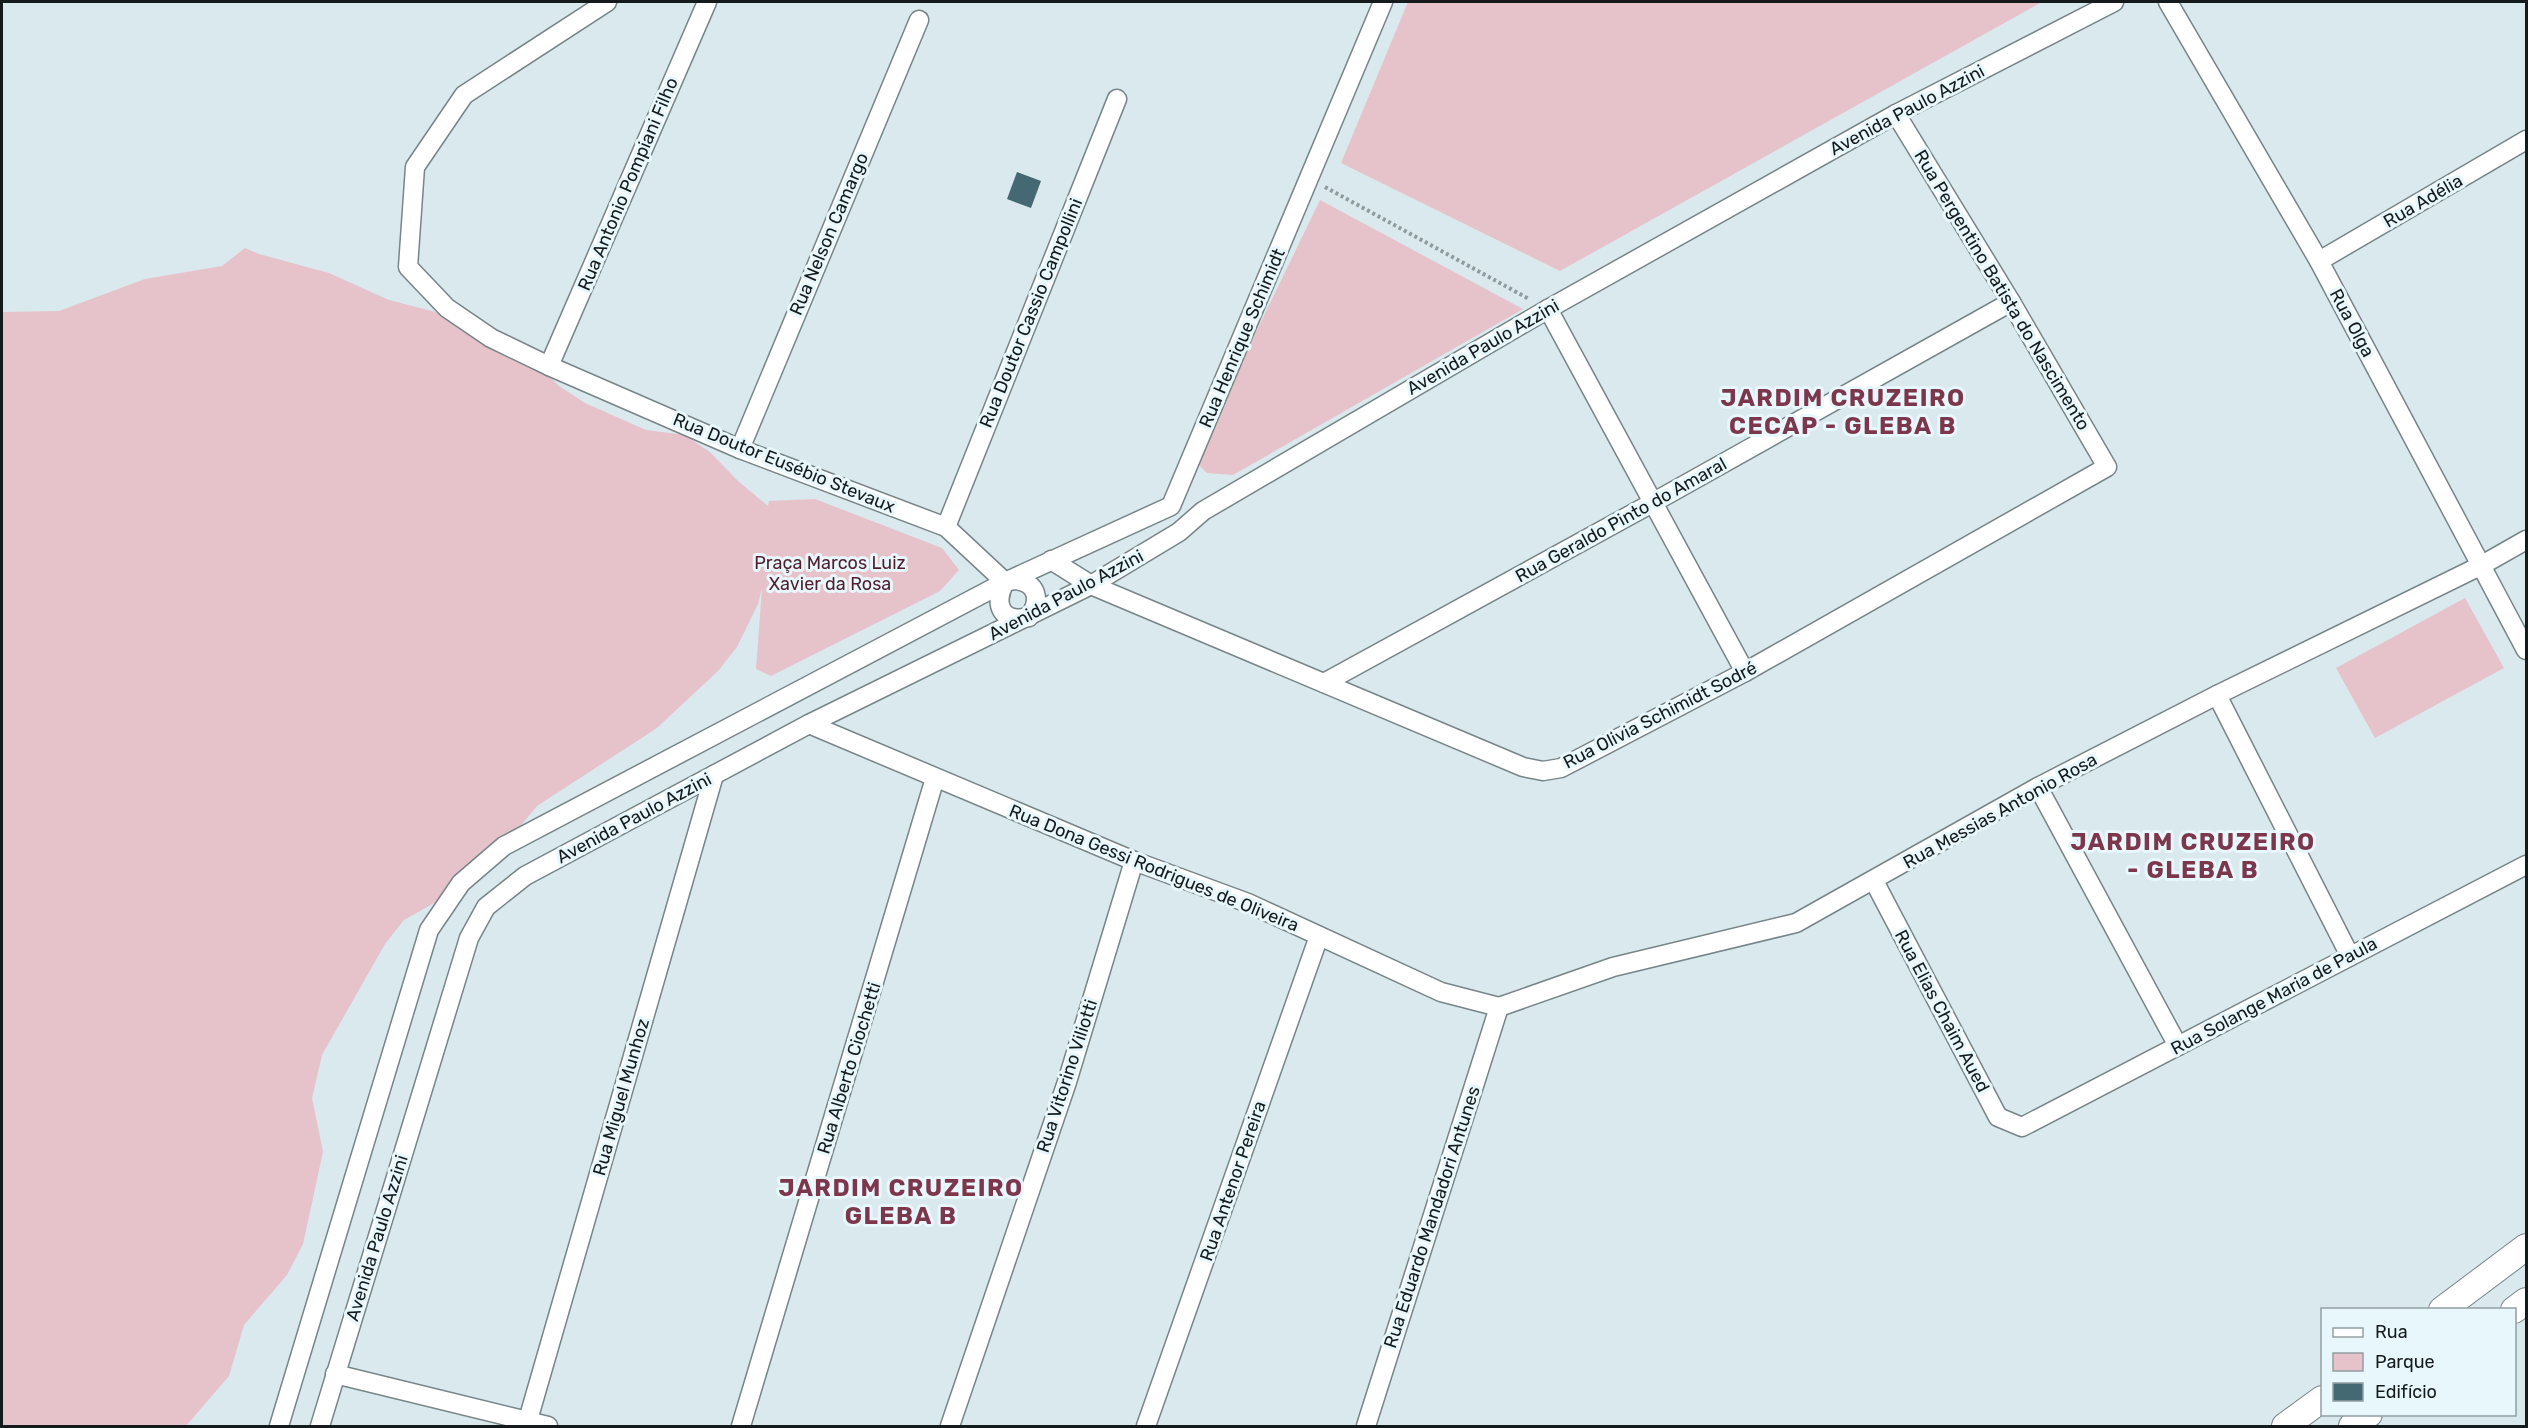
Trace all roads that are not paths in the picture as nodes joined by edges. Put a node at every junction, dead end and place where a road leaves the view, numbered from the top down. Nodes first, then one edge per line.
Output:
1 (707, 2) edge
2 (1383, 2) edge
3 (2114, 2) edge
4 (2168, 2) edge
5 (600, 4) edge
6 (919, 20) dead end
7 (1117, 99) dead end
8 (1896, 114) junction
9 (2526, 140) edge
10 (2319, 261) junction
11 (2011, 302) junction
12 (1548, 309) junction
13 (549, 366) junction
14 (740, 449) junction
15 (2107, 467) joint
16 (1654, 502) junction
17 (1171, 506) junction
18 (1203, 511) junction
19 (946, 527) junction
20 (1179, 531) junction
21 (2526, 540) edge
22 (1051, 560) junction
23 (2482, 565) junction
24 (1005, 582) junction
25 (1091, 585) junction
26 (1029, 618) junction
27 (2526, 650) edge
28 (1745, 672) junction
29 (1324, 683) junction
30 (2217, 695) junction
31 (809, 724) junction
32 (714, 775) junction
33 (935, 778) junction
34 (2038, 787) junction
35 (1134, 861) junction
36 (2526, 865) edge
37 (1874, 881) junction
38 (1319, 936) junction
39 (2350, 956) junction
40 (1499, 1007) junction
41 (2178, 1046) junction
42 (2022, 1127) joint
43 (2526, 1247) edge
44 (2445, 1308) edge
45 (335, 1374) junction
46 (2321, 1400) edge
47 (2366, 1416) edge
48 (528, 1420) junction
49 (279, 1426) edge
50 (320, 1426) edge
51 (548, 1426) edge
52 (741, 1426) edge
53 (950, 1426) edge
54 (1146, 1426) edge
55 (1366, 1426) edge
56 (2285, 1426) edge
57 (2352, 1426) edge

1 - 13 street, Rua Antonio Pompiani Filho
2 - 17 street, Rua Henrique Schimidt
3 - 8 street, Avenida Paulo Azzini
4 - 10 street, Rua Olga
5 - 13 street, Rua Doutor Eusébio Stevaux
6 - 14 street, Rua Nelson Camargo
7 - 19 street, Rua Doutor Cassio Campollini
8 - 11 street, Rua Pergentino Batista do Nascimento
8 - 12 street, Avenida Paulo Azzini
9 - 10 street, Rua Adélia
10 - 23 street, Rua Olga
11 - 15 street, Rua Pergentino Batista do Nascimento
11 - 16 street, Rua Geraldo Pinto do Amaral
12 - 16 street
12 - 18 street, Avenida Paulo Azzini
13 - 14 street, Rua Doutor Eusébio Stevaux
14 - 19 street, Rua Doutor Eusébio Stevaux
15 - 28 street, Rua Olivia Schimidt Sodré
16 - 28 street
16 - 29 street, Rua Geraldo Pinto do Amaral
17 - 18 street
17 - 20 street
17 - 22 street
18 - 20 street, Avenida Paulo Azzini
19 - 24 street, Rua Doutor Eusébio Stevaux
20 - 25 street, Avenida Paulo Azzini
21 - 23 street, Rua Messias Antonio Rosa
22 - 24 street
22 - 25 street, Rua Olivia Schimidt Sodré
23 - 27 street, Rua Olga
23 - 30 street, Rua Messias Antonio Rosa
24 - 26 street
24 - 26 street
24 - 49 street, Avenida Paulo Azzini
25 - 26 street, Avenida Paulo Azzini
25 - 29 street, Rua Olivia Schimidt Sodré
26 - 31 street, Avenida Paulo Azzini
28 - 29 street, Rua Olivia Schimidt Sodré
30 - 34 street, Rua Messias Antonio Rosa
30 - 39 street
31 - 32 street, Avenida Paulo Azzini
31 - 33 street, Rua Dona Gessi Rodrigues de Oliveira
32 - 45 street, Avenida Paulo Azzini
32 - 48 street, Rua Miguel Munhoz
33 - 35 street, Rua Dona Gessi Rodrigues de Oliveira
33 - 52 street, Rua Alberto Ciochetti
34 - 37 street, Rua Messias Antonio Rosa
34 - 41 street
35 - 38 street, Rua Dona Gessi Rodrigues de Oliveira
35 - 53 street, Rua Vitorino Viliotti
36 - 39 street, Rua Solange Maria de Paula
37 - 40 street, Rua Messias Antonio Rosa
37 - 42 street, Rua Elias Chaim Aued
38 - 40 street, Rua Dona Gessi Rodrigues de Oliveira
38 - 54 street, Rua Antenor Pereira
39 - 41 street, Rua Solange Maria de Paula
40 - 55 street, Rua Eduardo Mandadori Antunes
41 - 42 street, Rua Solange Maria de Paula
43 - 44 main road
45 - 48 street
45 - 50 street, Avenida Paulo Azzini
46 - 56 main road
47 - 57 main road
48 - 51 street

